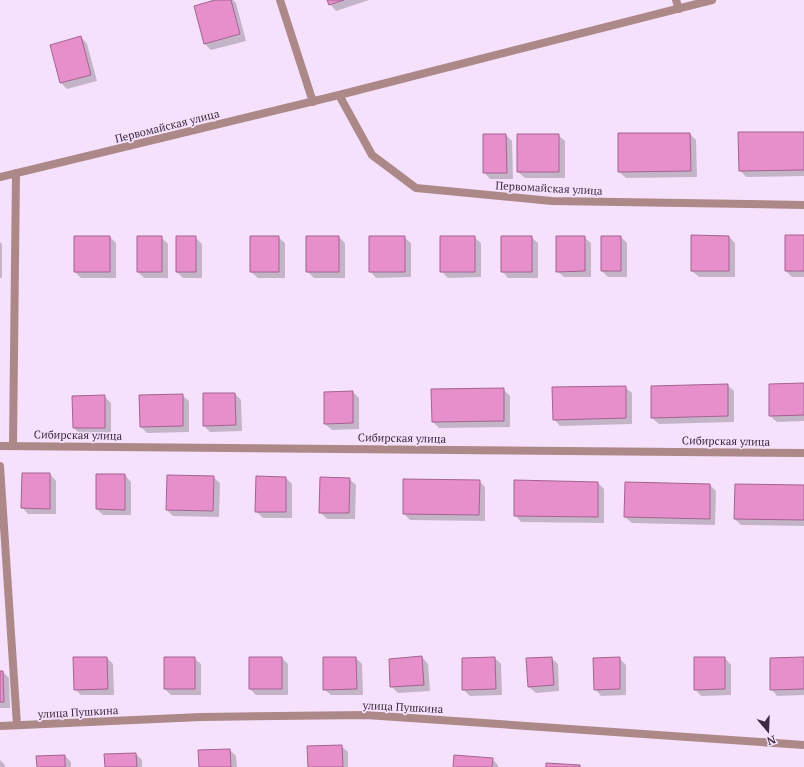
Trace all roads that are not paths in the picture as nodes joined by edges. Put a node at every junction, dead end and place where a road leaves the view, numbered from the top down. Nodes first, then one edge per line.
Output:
1 (280, 0) edge
2 (676, 0) edge
3 (712, 0) edge
4 (679, 10) junction
5 (339, 95) junction
6 (313, 102) junction
7 (16, 173) junction
8 (0, 177) edge
9 (804, 205) edge
10 (13, 445) junction
11 (0, 446) edge
12 (804, 452) edge
13 (0, 466) edge
14 (17, 725) junction
15 (0, 726) edge
16 (804, 746) edge

1 - 6 street
2 - 4 street
3 - 4 street, Первомайская улица
4 - 5 street, Первомайская улица
5 - 6 street, Первомайская улица
5 - 9 street, Первомайская улица
6 - 7 street, Первомайская улица
7 - 8 street, Первомайская улица
7 - 10 street
10 - 11 street, Сибирская улица
10 - 12 street, Сибирская улица
13 - 14 street
14 - 15 street, улица Пушкина
14 - 16 street, улица Пушкина

